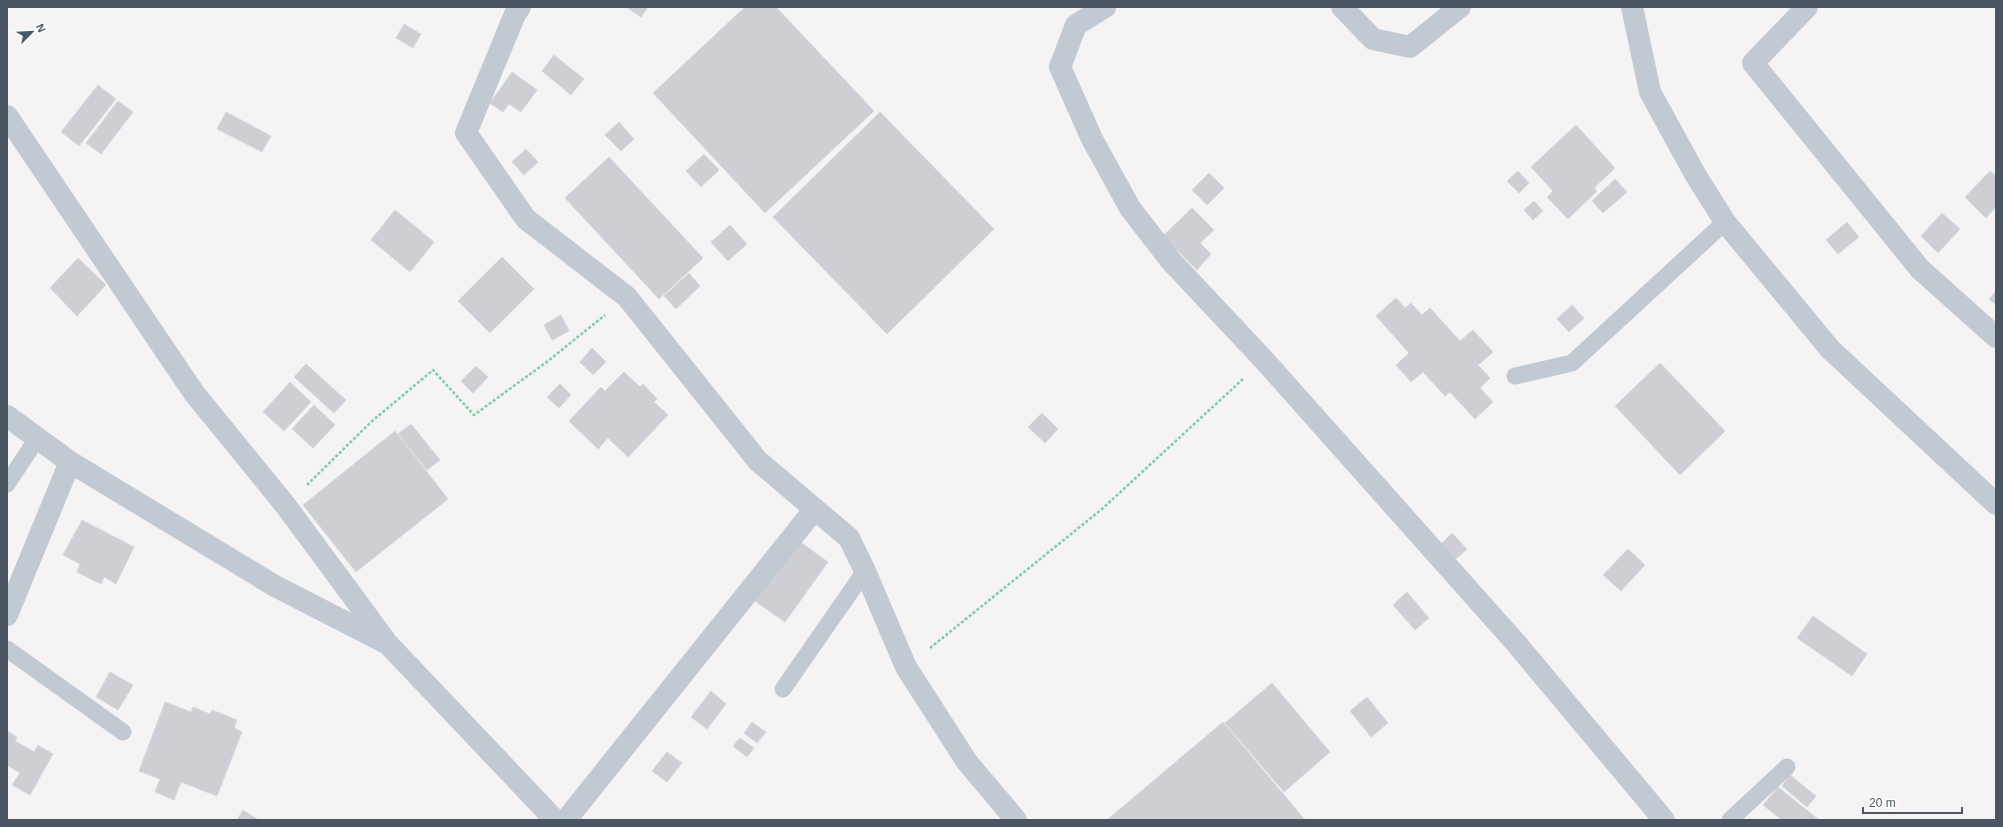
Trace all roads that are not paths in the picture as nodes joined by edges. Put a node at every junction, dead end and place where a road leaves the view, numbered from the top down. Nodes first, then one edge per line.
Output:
1 (1105, 7) edge
2 (1342, 7) edge
3 (1460, 7) edge
4 (1632, 7) edge
5 (1806, 7) edge
6 (514, 9) edge
7 (7, 116) edge
8 (1725, 222) junction
9 (1996, 337) edge
10 (1515, 376) dead end
11 (7, 416) edge
12 (38, 437) junction
13 (70, 462) junction
14 (7, 484) edge
15 (1996, 504) edge
16 (814, 510) junction
17 (865, 571) junction
18 (7, 615) edge
19 (388, 644) junction
20 (7, 649) edge
21 (783, 689) dead end
22 (122, 732) dead end
23 (1787, 767) dead end
24 (555, 820) edge
25 (566, 820) edge
26 (1016, 820) edge
27 (1664, 820) edge
28 (1730, 820) edge

1 - 27 street
2 - 3 street
4 - 8 street
5 - 9 street
6 - 16 street
7 - 19 street
8 - 10 lane
8 - 15 street
11 - 12 street
12 - 13 street
12 - 14 lane
13 - 18 street
13 - 19 street
16 - 17 street
16 - 25 street
17 - 21 lane
17 - 26 street
19 - 24 street
20 - 22 lane
23 - 28 lane

